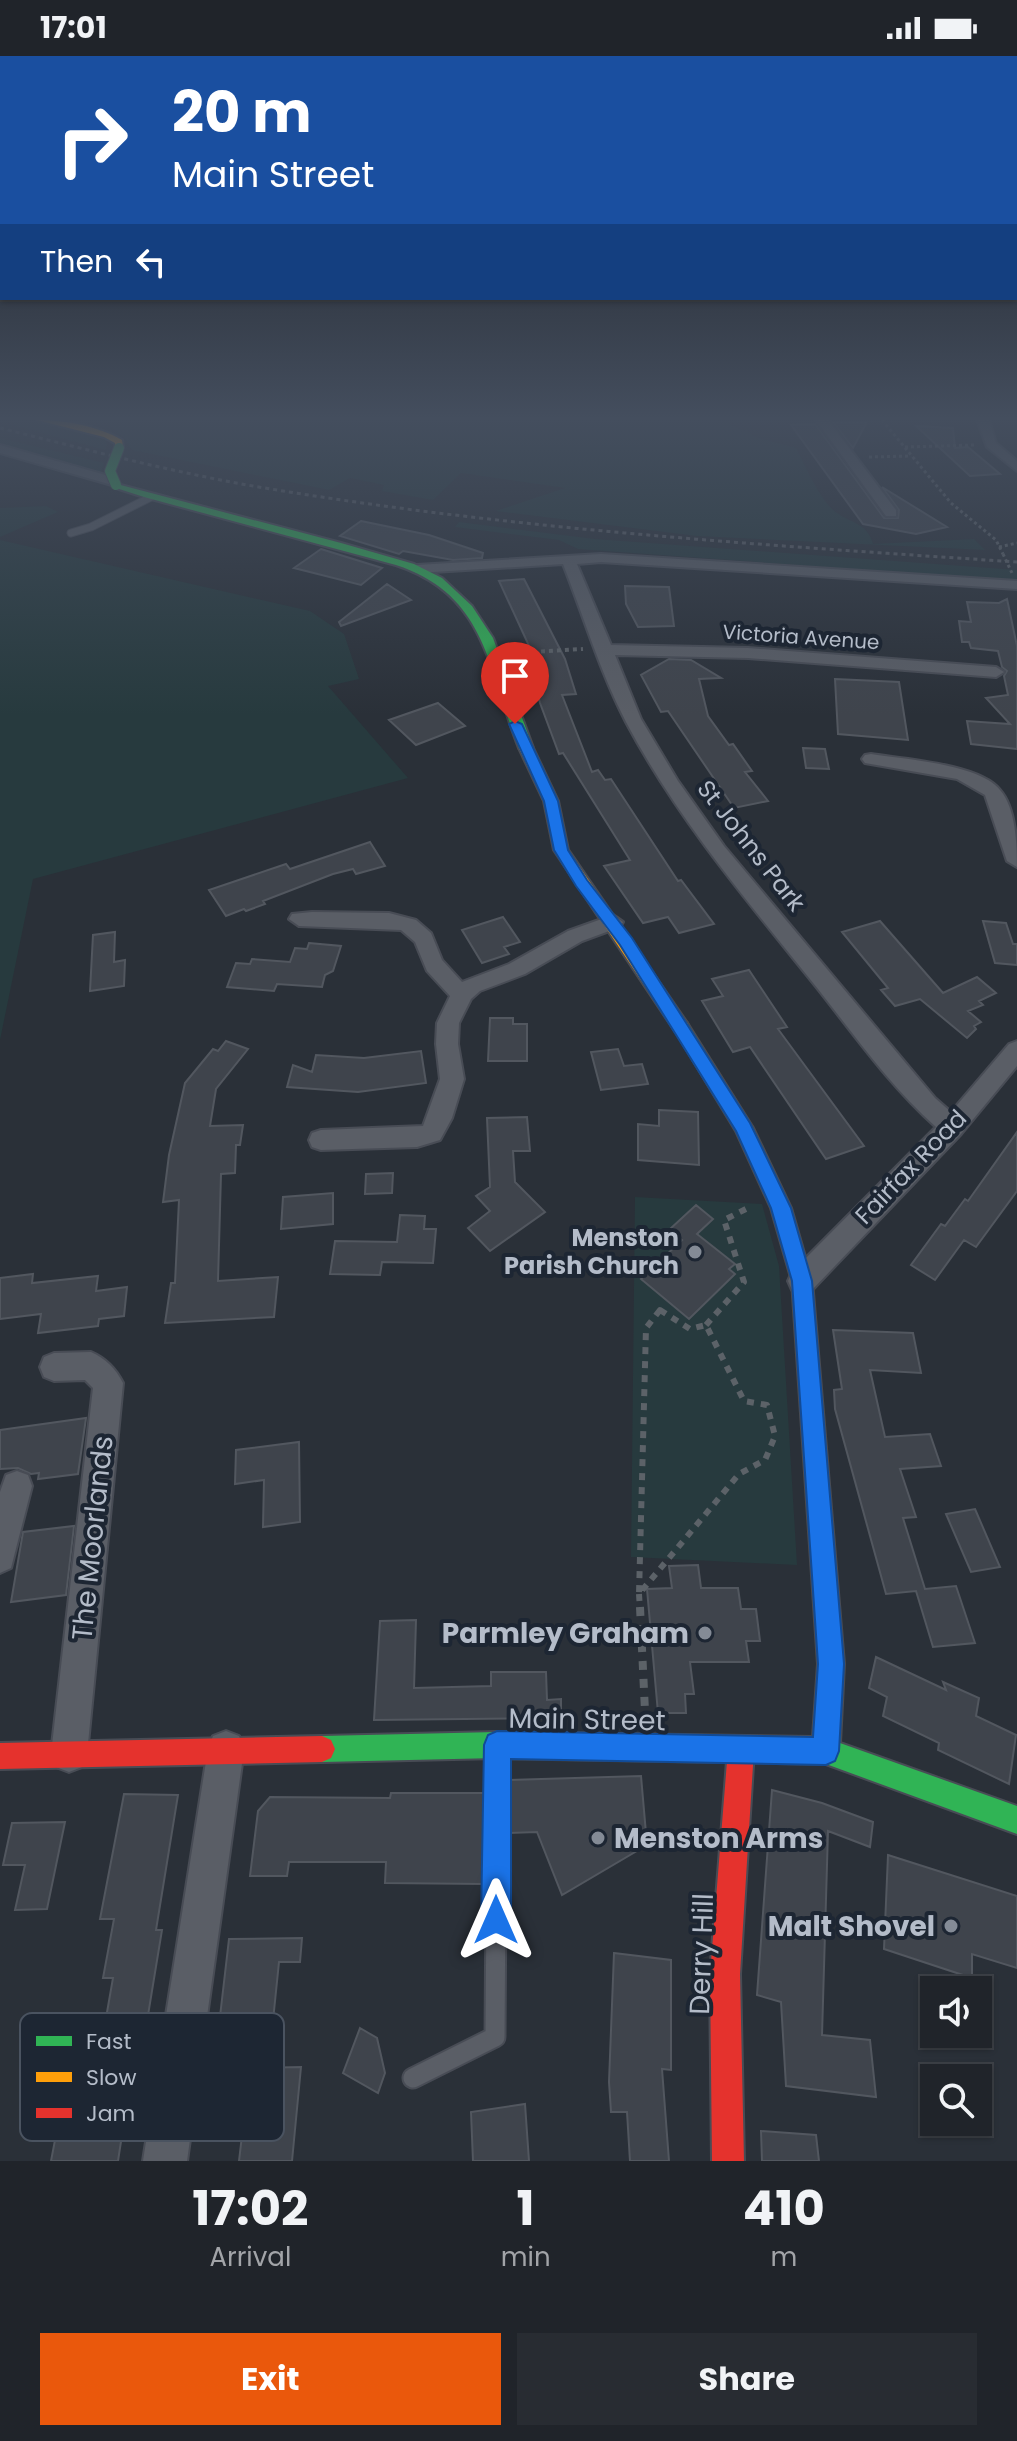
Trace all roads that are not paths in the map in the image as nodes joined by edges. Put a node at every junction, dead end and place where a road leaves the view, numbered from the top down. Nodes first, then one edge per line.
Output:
1 (109, 518) edge
2 (231, 518) edge
3 (71, 533) dead end
4 (568, 559) junction
5 (417, 569) junction
6 (1015, 579) edge
7 (603, 649) junction
8 (996, 672) dead end
9 (871, 759) dead end
10 (1017, 861) edge
11 (299, 919) dead end
12 (613, 922) junction
13 (462, 994) junction
14 (1017, 1050) edge
15 (952, 1127) junction
16 (321, 1140) dead end
17 (802, 1281) junction
18 (54, 1367) dead end
19 (17, 1486) dead end
20 (0, 1557) edge
21 (497, 1745) junction
22 (226, 1749) junction
23 (741, 1749) junction
24 (826, 1751) junction
25 (69, 1754) junction
26 (0, 1756) edge
27 (1017, 1820) edge
28 (187, 2013) edge
29 (413, 2078) dead end
30 (168, 2141) edge
31 (165, 2161) edge
32 (728, 2161) edge

1 - 3 lane
2 - 5 street
4 - 5 street
4 - 6 street
4 - 7 street, St Johns Park
5 - 12 street
7 - 8 street, Victoria Avenue
7 - 15 street, St Johns Park
9 - 10 street
11 - 13 street
12 - 13 street
12 - 17 street
13 - 16 street
14 - 15 street, Fairfax Road
15 - 17 street, Fairfax Road
17 - 24 street
18 - 25 street, The Moorlands
19 - 20 street
21 - 22 street, Main Street
21 - 23 street, Main Street
21 - 29 lane
22 - 25 street, Main Street
22 - 28 street
23 - 24 street, Main Street
23 - 32 street, Derry Hill
24 - 27 street, Main Street
25 - 26 street, Main Street
30 - 31 street

